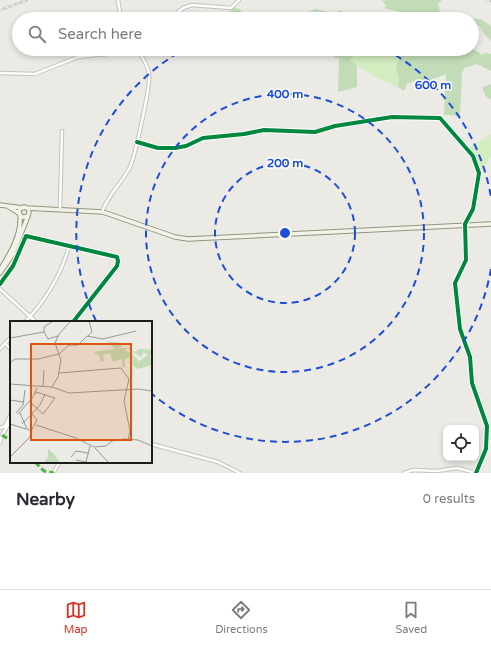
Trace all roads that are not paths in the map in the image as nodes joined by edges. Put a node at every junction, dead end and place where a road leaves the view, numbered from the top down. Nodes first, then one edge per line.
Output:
1 (118, 0) edge
2 (239, 0) edge
3 (120, 12) edge
4 (179, 12) edge
5 (86, 56) edge
6 (142, 56) edge
7 (0, 73) edge
8 (62, 131) dead end
9 (137, 142) junction
10 (0, 205) edge
11 (25, 208) junction
12 (59, 209) junction
13 (102, 212) junction
14 (20, 215) junction
15 (28, 216) junction
16 (491, 224) edge
17 (465, 225) junction
18 (69, 246) junction
19 (0, 270) edge
20 (0, 273) edge
21 (0, 284) edge
22 (0, 289) edge
23 (30, 317) junction
24 (26, 321) edge
25 (35, 321) edge
26 (74, 321) edge
27 (10, 338) edge
28 (5, 343) junction
29 (0, 349) edge
30 (10, 349) edge
31 (10, 416) edge
32 (10, 421) edge
33 (0, 428) edge
34 (1, 434) edge
35 (0, 442) edge
36 (152, 444) edge
37 (59, 463) edge
38 (53, 473) edge
39 (240, 473) edge
40 (404, 473) edge
41 (476, 473) edge

1 - 3 street
2 - 4 street
5 - 7 street
6 - 9 street
8 - 12 street
9 - 13 street
9 - 17 street
10 - 11 main road
10 - 14 main road
11 - 12 main road
11 - 14 main road
11 - 15 main road
12 - 13 main road
12 - 15 main road
13 - 17 main road
14 - 15 main road
14 - 19 main road
15 - 20 main road
16 - 17 main road
17 - 41 street
18 - 21 street
18 - 23 street
18 - 26 street
22 - 23 street
23 - 24 street
23 - 25 street
27 - 28 street
28 - 29 street
28 - 30 street
31 - 33 street
32 - 34 street
34 - 35 street
36 - 39 street
37 - 38 street
40 - 41 street

